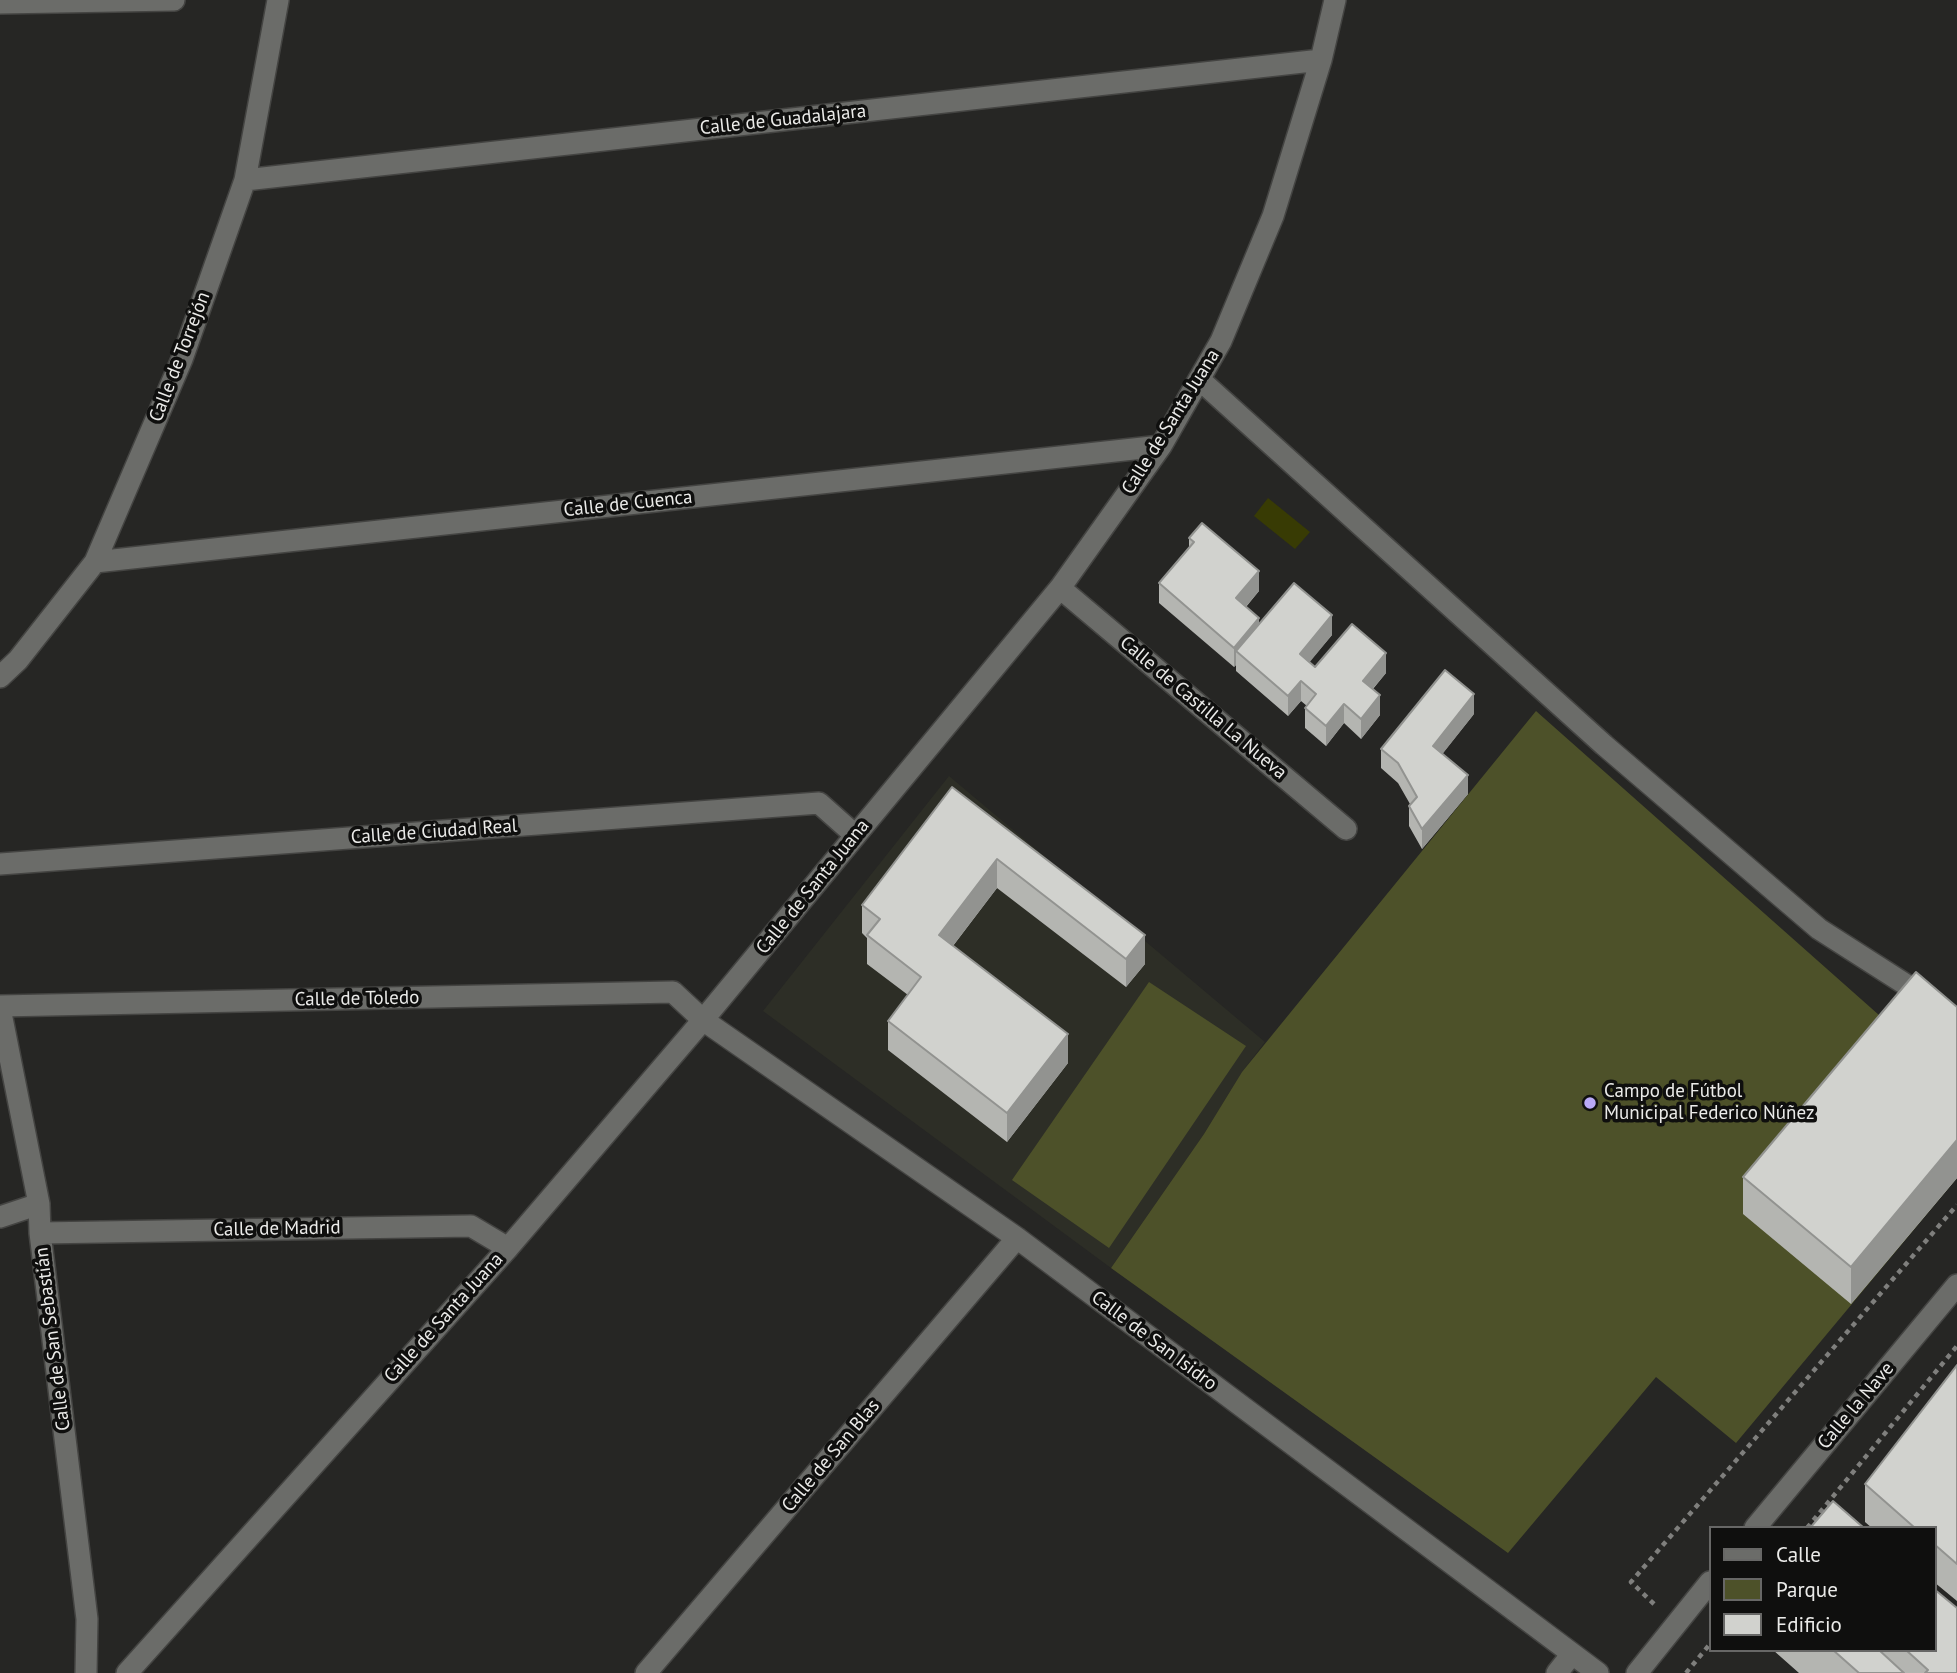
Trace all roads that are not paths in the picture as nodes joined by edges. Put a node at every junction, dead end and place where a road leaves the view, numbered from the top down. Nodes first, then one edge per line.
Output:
1 (174, 0) edge
2 (278, 0) edge
3 (1335, 0) edge
4 (0, 3) edge
5 (1321, 60) junction
6 (245, 180) junction
7 (1199, 379) junction
8 (1161, 446) junction
9 (95, 562) junction
10 (1060, 588) junction
11 (0, 677) edge
12 (1346, 829) dead end
13 (855, 835) junction
14 (0, 864) edge
15 (0, 1007) edge
16 (703, 1020) junction
17 (1957, 1021) edge
18 (39, 1204) junction
19 (0, 1217) edge
20 (40, 1233) junction
21 (1017, 1238) junction
22 (508, 1248) junction
23 (1957, 1285) edge
24 (1757, 1526) edge
25 (1708, 1584) edge
26 (1572, 1654) junction
27 (131, 1672) edge
28 (86, 1673) edge
29 (646, 1673) edge
30 (1557, 1673) edge
31 (1598, 1673) edge
32 (1637, 1673) edge

1 - 4 street
2 - 6 street, Calle de Torrejón
3 - 5 street, Calle de Santa Juana
5 - 6 street, Calle de Guadalajara
5 - 7 street, Calle de Santa Juana
6 - 9 street, Calle de Torrejón
7 - 8 street, Calle de Santa Juana
7 - 17 street
8 - 9 street, Calle de Cuenca
8 - 10 street, Calle de Santa Juana
9 - 11 street, Calle de Torrejón
10 - 12 street, Calle de Castilla La Nueva
10 - 13 street, Calle de Santa Juana
13 - 14 street, Calle de Ciudad Real
13 - 16 street, Calle de Santa Juana
15 - 16 street, Calle de Toledo
15 - 18 street, Calle de San Sebastián
16 - 21 street, Calle de San Isidro
16 - 22 street, Calle de Santa Juana
18 - 19 street
18 - 20 street, Calle de San Sebastián
20 - 22 street, Calle de Madrid
20 - 28 street, Calle de San Sebastián
21 - 26 street, Calle de San Isidro
21 - 29 street, Calle de San Blas
22 - 27 street, Calle de Santa Juana
23 - 24 street, Calle la Nave
25 - 32 street
26 - 30 street
26 - 31 street, Calle de San Isidro

